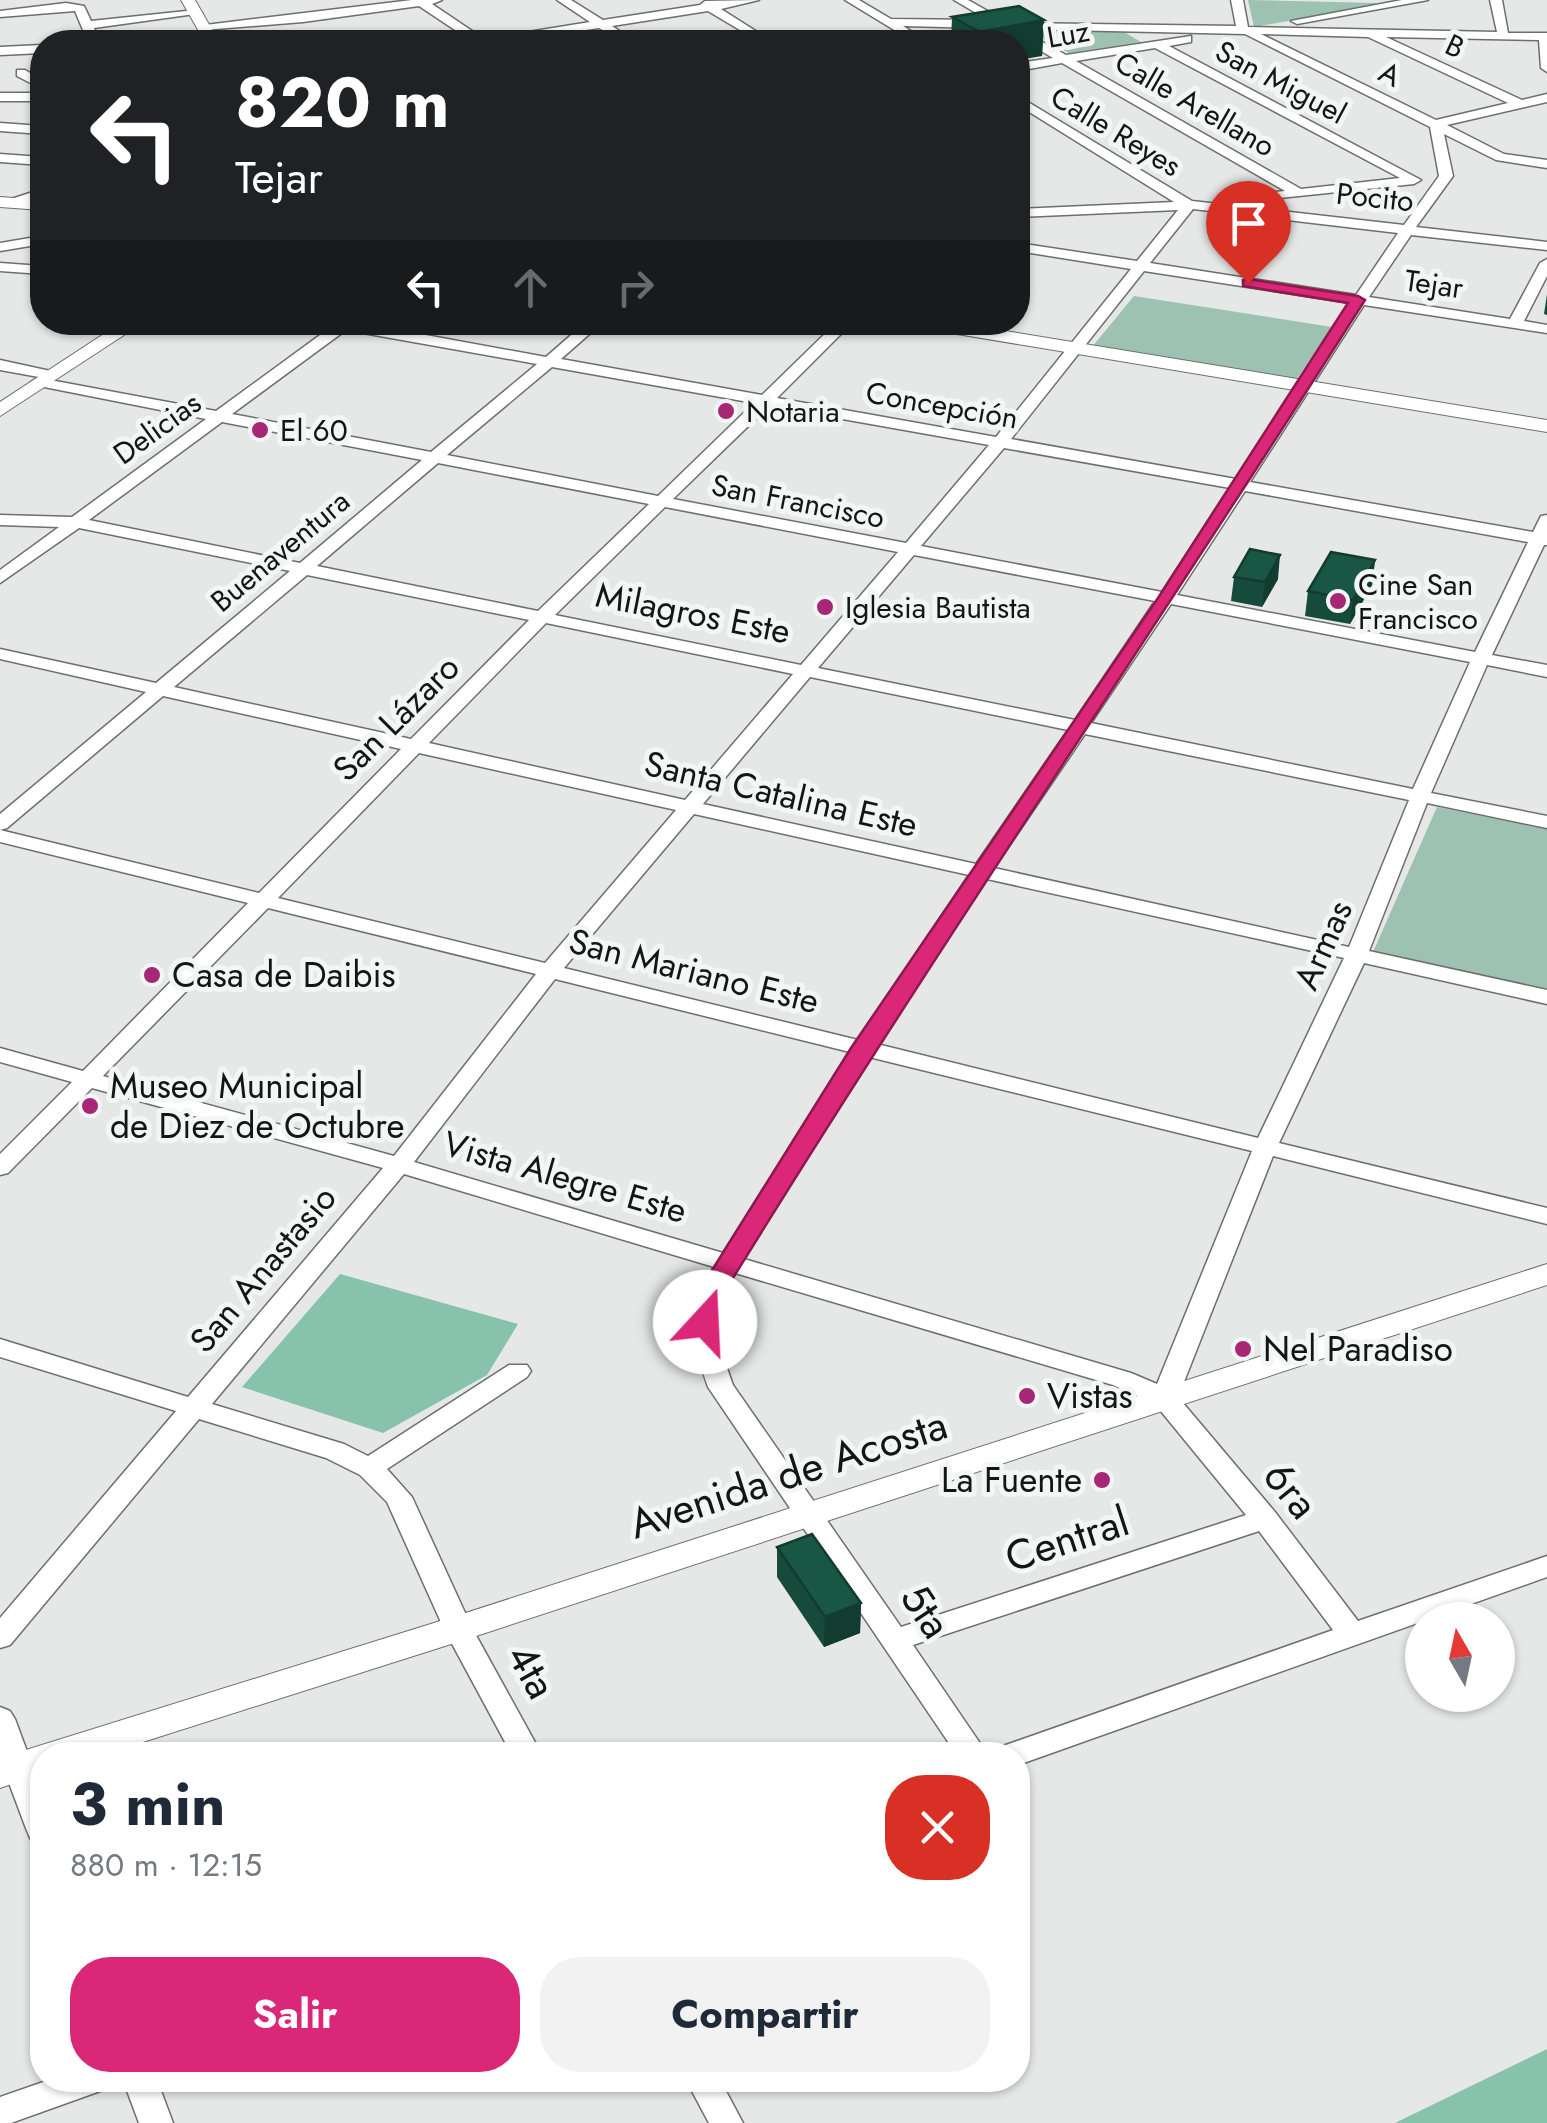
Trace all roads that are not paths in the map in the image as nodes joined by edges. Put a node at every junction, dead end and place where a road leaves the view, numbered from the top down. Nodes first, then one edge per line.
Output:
1 (436, 0) edge
2 (562, 0) edge
3 (753, 0) edge
4 (851, 0) edge
5 (960, 0) edge
6 (1236, 0) edge
7 (1350, 0) edge
8 (1422, 0) edge
9 (1496, 0) edge
10 (419, 1) edge
11 (1414, 1) edge
12 (704, 3) edge
13 (196, 13) edge
14 (0, 14) edge
15 (889, 22) junction
16 (604, 24) junction
17 (88, 25) junction
18 (1004, 25) junction
19 (1126, 27) junction
20 (90, 30) edge
21 (464, 30) edge
22 (564, 30) edge
23 (613, 30) edge
24 (748, 30) edge
25 (902, 30) edge
26 (1013, 30) edge
27 (1243, 30) junction
28 (1366, 33) junction
29 (1504, 35) junction
30 (1546, 37) edge
31 (1030, 39) edge
32 (1157, 44) junction
33 (30, 50) edge
34 (0, 51) edge
35 (1068, 59) junction
36 (1030, 65) edge
37 (1547, 68) edge
38 (21, 73) dead end
39 (30, 78) edge
40 (0, 97) edge
41 (30, 97) edge
42 (1547, 98) edge
43 (1522, 105) junction
44 (1030, 108) edge
45 (1036, 112) junction
46 (1030, 113) edge
47 (1436, 124) junction
48 (0, 127) edge
49 (30, 129) edge
50 (0, 158) edge
51 (30, 160) edge
52 (1547, 164) edge
53 (1446, 176) junction
54 (1414, 180) junction
55 (1299, 193) junction
56 (30, 197) edge
57 (4, 202) edge
58 (30, 203) edge
59 (1190, 205) junction
60 (1030, 212) edge
61 (1408, 228) junction
62 (30, 242) edge
63 (1547, 246) edge
64 (0, 247) edge
65 (1030, 249) edge
66 (1547, 263) edge
67 (1139, 266) junction
68 (0, 267) edge
69 (30, 269) edge
70 (1358, 300) junction
71 (1515, 324) junction
72 (1547, 328) edge
73 (114, 335) edge
74 (324, 335) edge
75 (403, 335) edge
76 (581, 335) edge
77 (833, 335) edge
78 (994, 335) edge
79 (1074, 348) junction
80 (550, 363) junction
81 (0, 365) edge
82 (45, 378) junction
83 (1302, 385) junction
84 (769, 401) junction
85 (0, 410) edge
86 (219, 416) junction
87 (1547, 426) edge
88 (999, 444) junction
89 (437, 458) junction
90 (1240, 487) junction
91 (660, 502) junction
92 (0, 520) edge
93 (74, 522) junction
94 (1544, 533) edge
95 (906, 550) junction
96 (300, 568) junction
97 (0, 578) edge
98 (1167, 598) junction
99 (543, 616) junction
100 (0, 654) edge
101 (1481, 659) junction
102 (805, 669) junction
103 (1547, 671) edge
104 (159, 688) junction
105 (1080, 726) junction
106 (416, 745) junction
107 (1420, 797) junction
108 (690, 806) junction
109 (1547, 822) edge
110 (0, 824) edge
111 (0, 836) edge
112 (983, 873) junction
113 (258, 902) junction
114 (1356, 956) junction
115 (549, 972) junction
116 (1547, 997) edge
117 (863, 1048) junction
118 (0, 1054) edge
119 (90, 1080) junction
120 (1265, 1148) junction
121 (398, 1165) junction
122 (0, 1168) edge
123 (1547, 1216) edge
124 (730, 1260) junction
125 (1547, 1274) edge
126 (0, 1348) edge
127 (518, 1371) dead end
128 (1164, 1398) junction
129 (197, 1408) junction
130 (369, 1468) junction
131 (809, 1514) junction
132 (1266, 1519) junction
133 (1547, 1566) edge
134 (458, 1630) junction
135 (1352, 1635) junction
136 (0, 1637) edge
137 (896, 1640) junction
138 (0, 1719) edge
139 (98, 1742) edge
140 (520, 1742) edge
141 (964, 1742) edge
142 (1030, 1748) edge
143 (20, 1766) edge
144 (30, 1796) edge
145 (57, 2092) edge
146 (144, 2092) edge
147 (709, 2092) edge
148 (0, 2112) edge
149 (156, 2123) edge
150 (726, 2123) edge

1 - 10 street
2 - 16 street
3 - 12 street
4 - 15 street
5 - 18 street, Calle Arellano
6 - 27 street
7 - 11 street
8 - 11 street, Luz
9 - 29 street
10 - 13 street
10 - 21 street
11 - 27 street, Luz
12 - 16 street
12 - 24 street
13 - 17 street
14 - 17 street
15 - 18 street
15 - 25 street
16 - 22 street
16 - 23 street
17 - 20 street
18 - 19 street
18 - 26 street, Calle Arellano
19 - 27 street
19 - 32 street, San Miguel
27 - 28 street
27 - 32 street, Luz
27 - 47 street, A
28 - 29 street
28 - 43 street, B
29 - 30 street
30 - 37 street
31 - 35 street, Calle Arellano
32 - 35 street, Luz
32 - 54 street, San Miguel
33 - 34 street
35 - 36 street, Luz
35 - 55 street, Calle Arellano
38 - 39 street
40 - 41 street
42 - 43 street
43 - 47 street
44 - 45 street, Calle Reyes
45 - 46 street
45 - 59 street, Calle Reyes
47 - 52 street, A
47 - 53 street
48 - 49 street
50 - 51 street
53 - 54 street
53 - 61 street, 5ta
54 - 55 street
55 - 59 street
56 - 57 street
57 - 58 main road
59 - 60 street, Pocito
59 - 61 street, Pocito
59 - 67 street, San Anastasio
61 - 63 street, Pocito
61 - 70 street, 5ta
62 - 64 street
65 - 67 street, Tejar
66 - 71 street
67 - 70 street, Tejar
67 - 79 street, San Anastasio
68 - 69 street
70 - 71 street, Tejar
70 - 83 street, 5ta
71 - 72 street, Tejar
73 - 82 main road
74 - 86 street, Delicias
75 - 80 street, Concepción
76 - 80 street, Buenaventura
77 - 84 street, San Lázaro
78 - 79 main road
79 - 83 main road
79 - 88 street, San Anastasio
80 - 84 street, Concepción
80 - 89 street, Buenaventura
81 - 82 street, San Francisco
82 - 85 main road
82 - 86 street, San Francisco
83 - 87 main road
83 - 90 street, 5ta
84 - 88 street, Concepción
84 - 91 street, San Lázaro
86 - 89 street, San Francisco
86 - 93 street, Delicias
88 - 90 street, Concepción
88 - 95 street, San Anastasio
89 - 91 street, San Francisco
89 - 96 street, Buenaventura
90 - 94 street, Concepción
90 - 98 street, 5ta
91 - 95 street, San Francisco
91 - 99 street, San Lázaro
92 - 93 street, Milagros Este
93 - 96 street, Milagros Este
93 - 97 street, Delicias
94 - 101 street, Armas
95 - 98 street, San Francisco
95 - 102 street, San Anastasio
96 - 99 street, Milagros Este
96 - 104 street, Buenaventura
98 - 101 street, San Francisco
98 - 105 street, 5ta
99 - 102 street, Milagros Este
99 - 106 street, San Lázaro
100 - 104 street, Santa Catalina Este
101 - 103 street, San Francisco
101 - 107 street, Armas
102 - 105 street, Milagros Este
102 - 108 street, San Anastasio
104 - 106 street, Santa Catalina Este
104 - 110 street, Buenaventura
105 - 107 street, Milagros Este
105 - 112 street, 5ta
106 - 108 street, Santa Catalina Este
106 - 113 street, San Lázaro
107 - 109 street, Milagros Este
107 - 114 street, Armas
108 - 112 street, Santa Catalina Este
108 - 115 street, San Anastasio
111 - 113 street, San Mariano Este
112 - 114 street, Santa Catalina Este
112 - 117 street, 5ta
113 - 115 street, San Mariano Este
113 - 119 street, San Lázaro
114 - 116 street, Santa Catalina Este
114 - 120 street, Armas
115 - 117 street, San Mariano Este
115 - 121 street, San Anastasio
117 - 120 street, San Mariano Este
117 - 124 street, 5ta
118 - 119 street, Vista Alegre Este
119 - 121 street, Vista Alegre Este
119 - 122 street, San Lázaro
120 - 123 street, San Mariano Este
120 - 128 street, Armas
121 - 124 street, Vista Alegre Este
121 - 129 street, San Anastasio
124 - 128 street, Vista Alegre Este
124 - 131 street, 5ta
125 - 128 main road, Avenida de Acosta
126 - 129 street
127 - 130 street
128 - 131 main road, Avenida de Acosta
128 - 132 street, 6ra
129 - 130 street
129 - 136 street, San Anastasio
130 - 134 street, 4ta
131 - 134 main road, Avenida de Acosta
131 - 137 street, 5ta
132 - 135 street, 6ra
132 - 137 street, Central
133 - 135 street
134 - 139 main road, Avenida de Acosta
134 - 140 street, 4ta
135 - 142 street
137 - 141 street, 5ta
138 - 143 street
143 - 144 street
145 - 148 street
146 - 149 street
147 - 150 street

